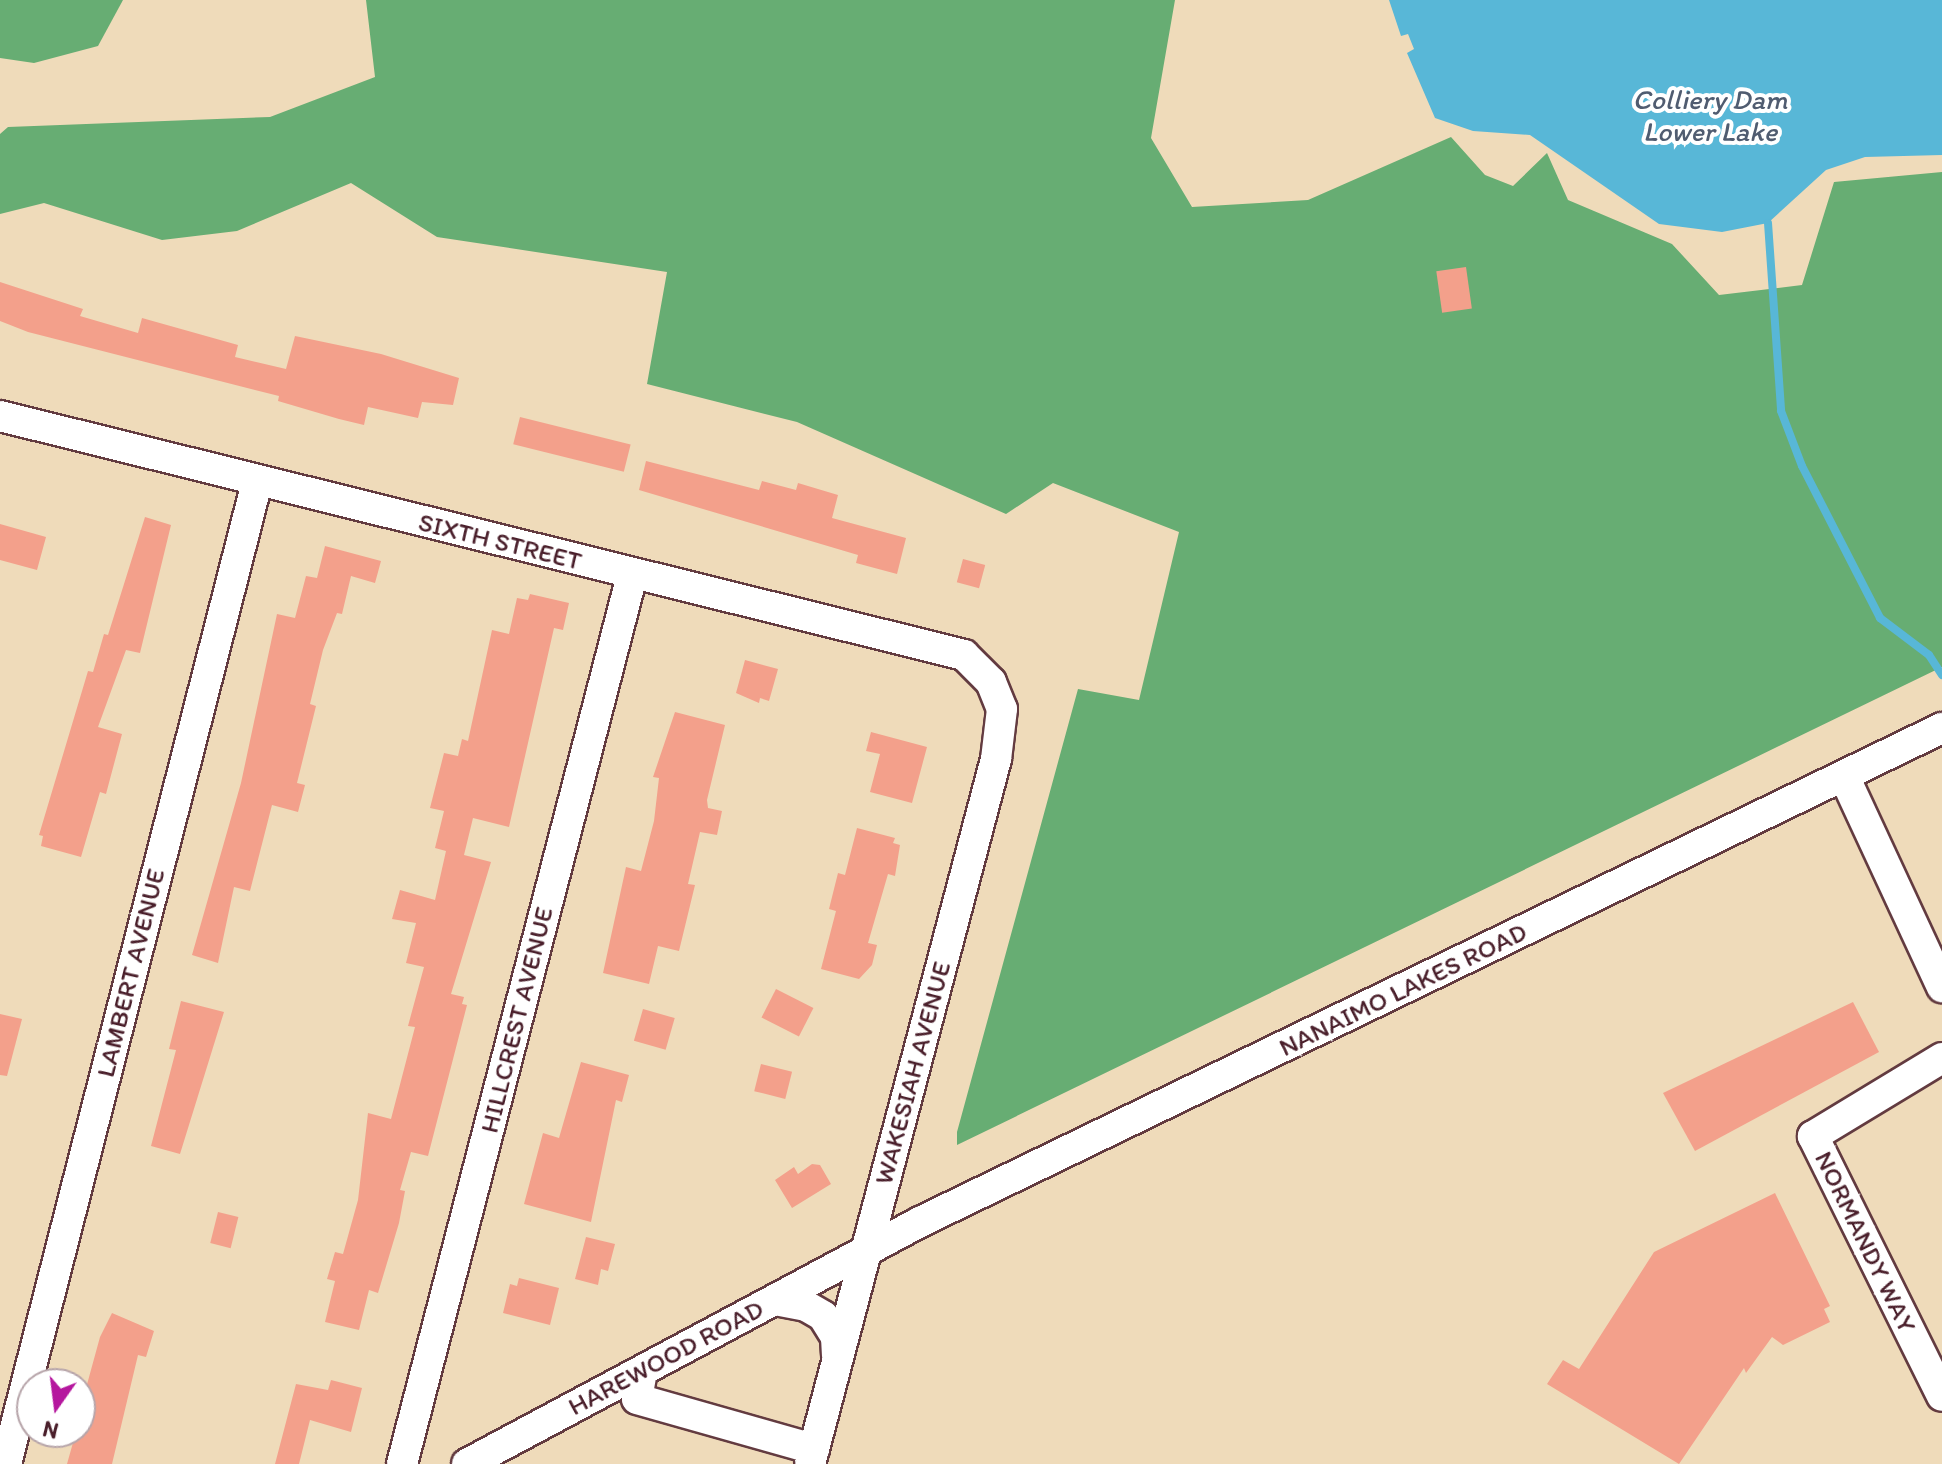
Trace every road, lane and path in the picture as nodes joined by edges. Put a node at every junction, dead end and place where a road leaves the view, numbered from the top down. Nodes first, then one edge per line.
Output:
1 (0, 416) edge
2 (257, 482) junction
3 (632, 575) junction
4 (991, 682) joint
5 (1942, 728) edge
6 (1844, 776) junction
7 (1942, 987) edge
8 (1942, 1058) edge
9 (865, 1253) junction
10 (775, 1300) junction
11 (837, 1362) junction
12 (642, 1371) junction
13 (1942, 1396) edge
14 (812, 1457) edge
15 (6, 1464) edge
16 (402, 1464) edge
17 (467, 1464) edge

1 - 2 street, SIXTH STREET
2 - 3 street, SIXTH STREET
2 - 15 street, LAMBERT AVENUE
3 - 4 street, SIXTH STREET
3 - 16 street, HILLCREST AVENUE
4 - 9 street, WAKESIAH AVENUE
5 - 6 street, NANAIMO LAKES ROAD
6 - 7 street
6 - 9 street, NANAIMO LAKES ROAD
8 - 13 street, NORMANDY WAY
9 - 10 street, HAREWOOD ROAD
9 - 11 street, WAKESIAH AVENUE
10 - 11 street
10 - 12 street, HAREWOOD ROAD
11 - 14 street, WAKESIAH AVENUE
12 - 14 street
12 - 17 street, HAREWOOD ROAD

